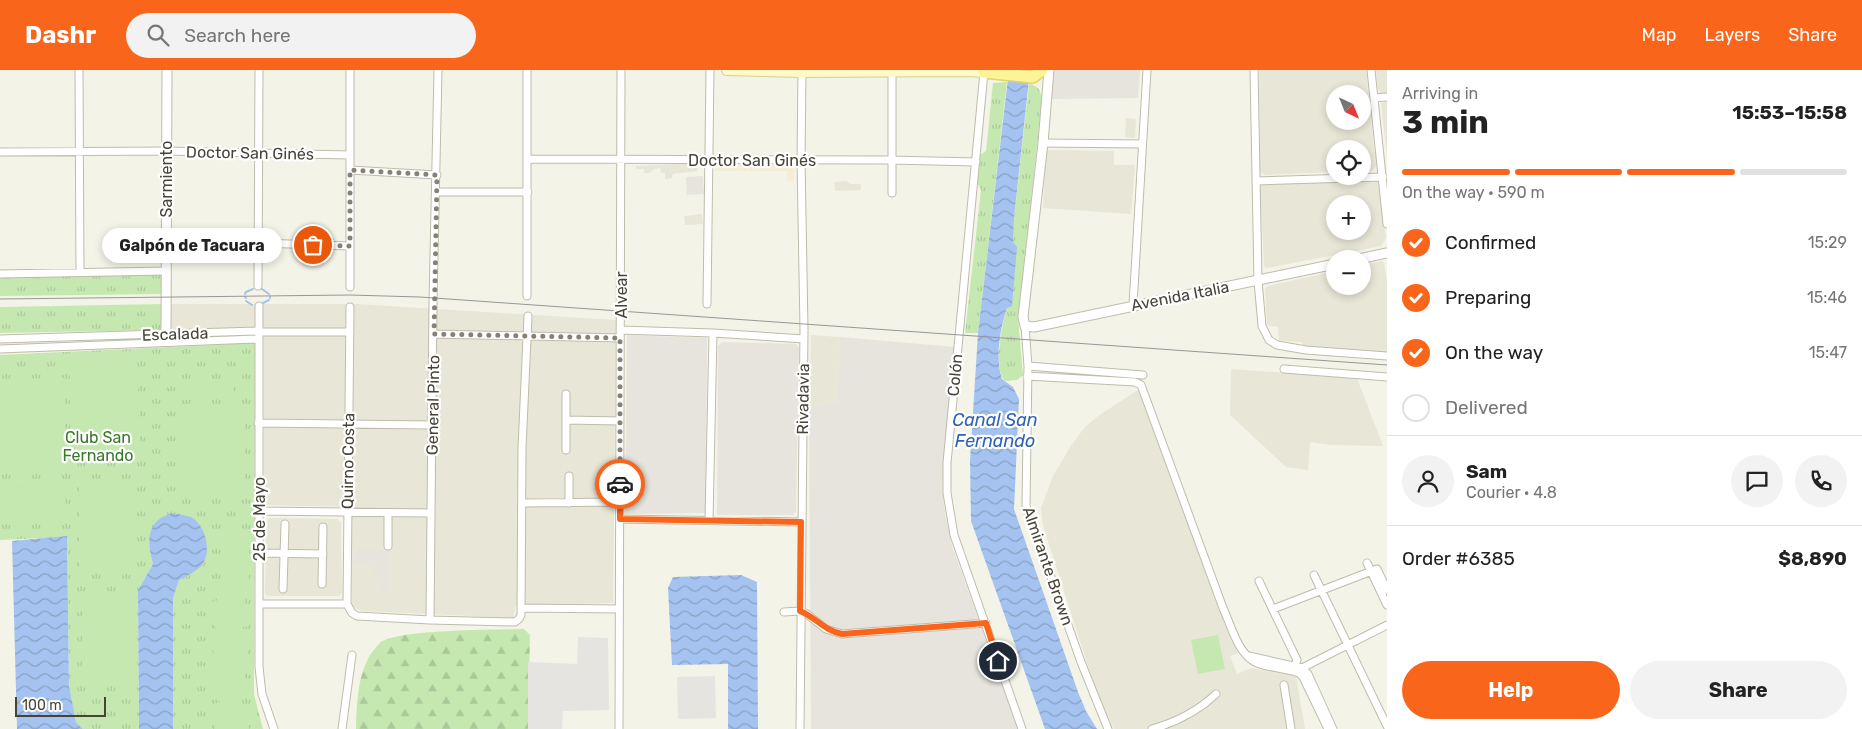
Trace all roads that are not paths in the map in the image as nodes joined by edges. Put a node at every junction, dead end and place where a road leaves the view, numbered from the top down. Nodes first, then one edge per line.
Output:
1 (79, 70) edge
2 (168, 70) edge
3 (259, 70) edge
4 (350, 70) edge
5 (438, 70) edge
6 (527, 70) edge
7 (621, 70) edge
8 (710, 70) edge
9 (727, 70) edge
10 (1049, 70) edge
11 (1147, 70) edge
12 (1254, 70) edge
13 (1371, 70) edge
14 (802, 71) edge
15 (892, 71) edge
16 (984, 71) edge
17 (1038, 74) edge
18 (1387, 97) edge
19 (1047, 98) junction
20 (1374, 98) junction
21 (1043, 143) junction
22 (1142, 144) junction
23 (79, 151) junction
24 (166, 151) junction
25 (0, 152) edge
26 (260, 153) junction
27 (350, 155) junction
28 (528, 159) junction
29 (621, 160) junction
30 (708, 160) junction
31 (801, 160) junction
32 (892, 160) junction
33 (976, 162) junction
34 (350, 170) junction
35 (437, 175) junction
36 (1383, 177) junction
37 (1256, 180) junction
38 (437, 192) junction
39 (528, 192) junction
40 (892, 192) dead end
41 (1387, 224) edge
42 (166, 242) junction
43 (259, 243) junction
44 (350, 246) junction
45 (1387, 253) edge
46 (1371, 256) edge
47 (1326, 266) edge
48 (166, 271) junction
49 (80, 272) junction
50 (0, 274) edge
51 (1258, 281) junction
52 (258, 286) dead end
53 (350, 287) dead end
54 (527, 296) dead end
55 (707, 304) dead end
56 (1133, 305) junction
57 (259, 306) dead end
58 (350, 307) dead end
59 (528, 316) dead end
60 (1025, 326) junction
61 (258, 331) junction
62 (350, 332) junction
63 (714, 333) junction
64 (434, 334) junction
65 (620, 334) junction
66 (527, 337) junction
67 (0, 339) edge
68 (804, 339) junction
69 (258, 340) junction
70 (166, 341) junction
71 (0, 349) edge
72 (1387, 356) edge
73 (1028, 366) junction
74 (1284, 369) dead end
75 (1143, 375) dead end
76 (1028, 376) junction
77 (1387, 378) edge
78 (566, 394) dead end
79 (566, 420) junction
80 (620, 421) junction
81 (258, 423) junction
82 (349, 423) junction
83 (432, 425) junction
84 (566, 450) dead end
85 (569, 476) dead end
86 (620, 502) junction
87 (522, 503) junction
88 (569, 503) junction
89 (259, 511) junction
90 (348, 512) junction
91 (388, 513) junction
92 (431, 513) junction
93 (620, 519) junction
94 (709, 522) junction
95 (801, 522) junction
96 (285, 524) dead end
97 (323, 527) dead end
98 (388, 546) dead end
99 (259, 554) junction
100 (284, 554) junction
101 (322, 554) junction
102 (1367, 563) dead end
103 (1371, 572) junction
104 (1314, 575) dead end
105 (1259, 581) dead end
106 (322, 584) dead end
107 (283, 589) dead end
108 (1387, 590) edge
109 (1322, 591) junction
110 (259, 604) junction
111 (347, 604) junction
112 (1387, 605) edge
113 (520, 608) junction
114 (619, 609) junction
115 (1272, 609) junction
116 (800, 611) junction
117 (784, 612) dead end
118 (430, 620) junction
119 (986, 623) junction
120 (1387, 625) edge
121 (1347, 645) junction
122 (352, 655) dead end
123 (1297, 669) junction
124 (1284, 685) dead end
125 (1216, 694) dead end
126 (1387, 726) edge
127 (274, 729) edge
128 (342, 729) edge
129 (619, 729) edge
130 (800, 729) edge
131 (1022, 729) edge
132 (1108, 729) edge
133 (1152, 729) edge
134 (1291, 729) edge
135 (1328, 729) edge
136 (1333, 729) edge

1 - 23 street
2 - 24 street, Sarmiento
3 - 26 street
4 - 27 street
5 - 35 street, General Pinto
6 - 28 street
7 - 29 street, Alvear
8 - 30 street
9 - 14 main road
10 - 19 street, Almirante Brown
11 - 22 street
12 - 37 street
13 - 20 street
14 - 15 main road
14 - 31 street, Rivadavia
15 - 16 main road
15 - 32 street
16 - 17 main road
16 - 33 street, Colón
17 - 19 street
18 - 20 street
19 - 21 street, Almirante Brown
20 - 36 street
21 - 22 street
21 - 60 street, Almirante Brown
22 - 56 street
23 - 24 street, Doctor San Ginés
23 - 25 street, Doctor San Ginés
23 - 49 street
24 - 26 street, Doctor San Ginés
24 - 42 street, Sarmiento
26 - 27 street, Doctor San Ginés
26 - 43 street
27 - 34 street
28 - 29 street, Doctor San Ginés
28 - 39 street
29 - 30 street, Doctor San Ginés
29 - 65 street, Alvear
30 - 31 street, Doctor San Ginés
30 - 55 street
31 - 32 street, Doctor San Ginés
31 - 68 street, Rivadavia
32 - 33 street, Doctor San Ginés
32 - 40 street
33 - 119 street, Colón
34 - 35 street
34 - 44 street
35 - 38 street, General Pinto
36 - 37 street
36 - 41 street
37 - 51 street
38 - 39 street
38 - 64 street, General Pinto
39 - 54 street
42 - 43 street
42 - 48 street, Sarmiento
43 - 44 street
43 - 52 street
44 - 53 street
45 - 46 street
47 - 51 street, Avenida Italia
48 - 49 street
48 - 70 street, Sarmiento
49 - 50 street
51 - 56 street, Avenida Italia
51 - 72 street
56 - 60 street, Avenida Italia
57 - 61 street, 25 de Mayo
58 - 62 street, Quirno Costa
59 - 66 street
60 - 73 street, Almirante Brown
61 - 62 street, Escalada
61 - 69 street, 25 de Mayo
61 - 70 street, Escalada
62 - 82 street, Quirno Costa
63 - 65 street
63 - 68 street
63 - 94 street
64 - 66 street
64 - 83 street, General Pinto
65 - 66 street
65 - 80 street, Alvear
66 - 87 street
67 - 70 street, Escalada
68 - 95 street, Rivadavia
69 - 70 street, Escalada
69 - 81 street, 25 de Mayo
70 - 71 street, Escalada
73 - 75 street
73 - 76 street, Almirante Brown
74 - 77 street
76 - 123 street
76 - 132 street, Almirante Brown
78 - 79 street
79 - 80 street
79 - 84 street
80 - 86 street, Alvear
81 - 82 street
81 - 89 street, 25 de Mayo
82 - 83 street
82 - 90 street, Quirno Costa
83 - 92 street, General Pinto
85 - 88 street
86 - 88 street
86 - 93 street, Alvear
87 - 88 street
87 - 113 street
89 - 90 street
89 - 99 street, 25 de Mayo
90 - 91 street
90 - 111 street, Quirno Costa
91 - 92 street
91 - 98 street
92 - 118 street, General Pinto
93 - 94 street
93 - 114 street, Alvear
94 - 95 street
95 - 116 street, Rivadavia
96 - 100 street
97 - 101 street
99 - 100 street
99 - 110 street, 25 de Mayo
100 - 101 street
100 - 107 street
101 - 106 street
102 - 103 street
103 - 108 street
103 - 109 street
103 - 112 street
104 - 109 street
105 - 115 street
109 - 115 street
109 - 121 street
110 - 111 street
110 - 127 street, 25 de Mayo
111 - 118 street, Quirno Costa
113 - 114 street
113 - 118 street
114 - 129 street, Alvear
115 - 123 street
116 - 117 street
116 - 119 street
116 - 130 street, Rivadavia
119 - 131 street, Colón
120 - 121 street
121 - 123 street
121 - 126 street
122 - 128 street
123 - 135 street
123 - 136 street
124 - 134 street
125 - 133 street

